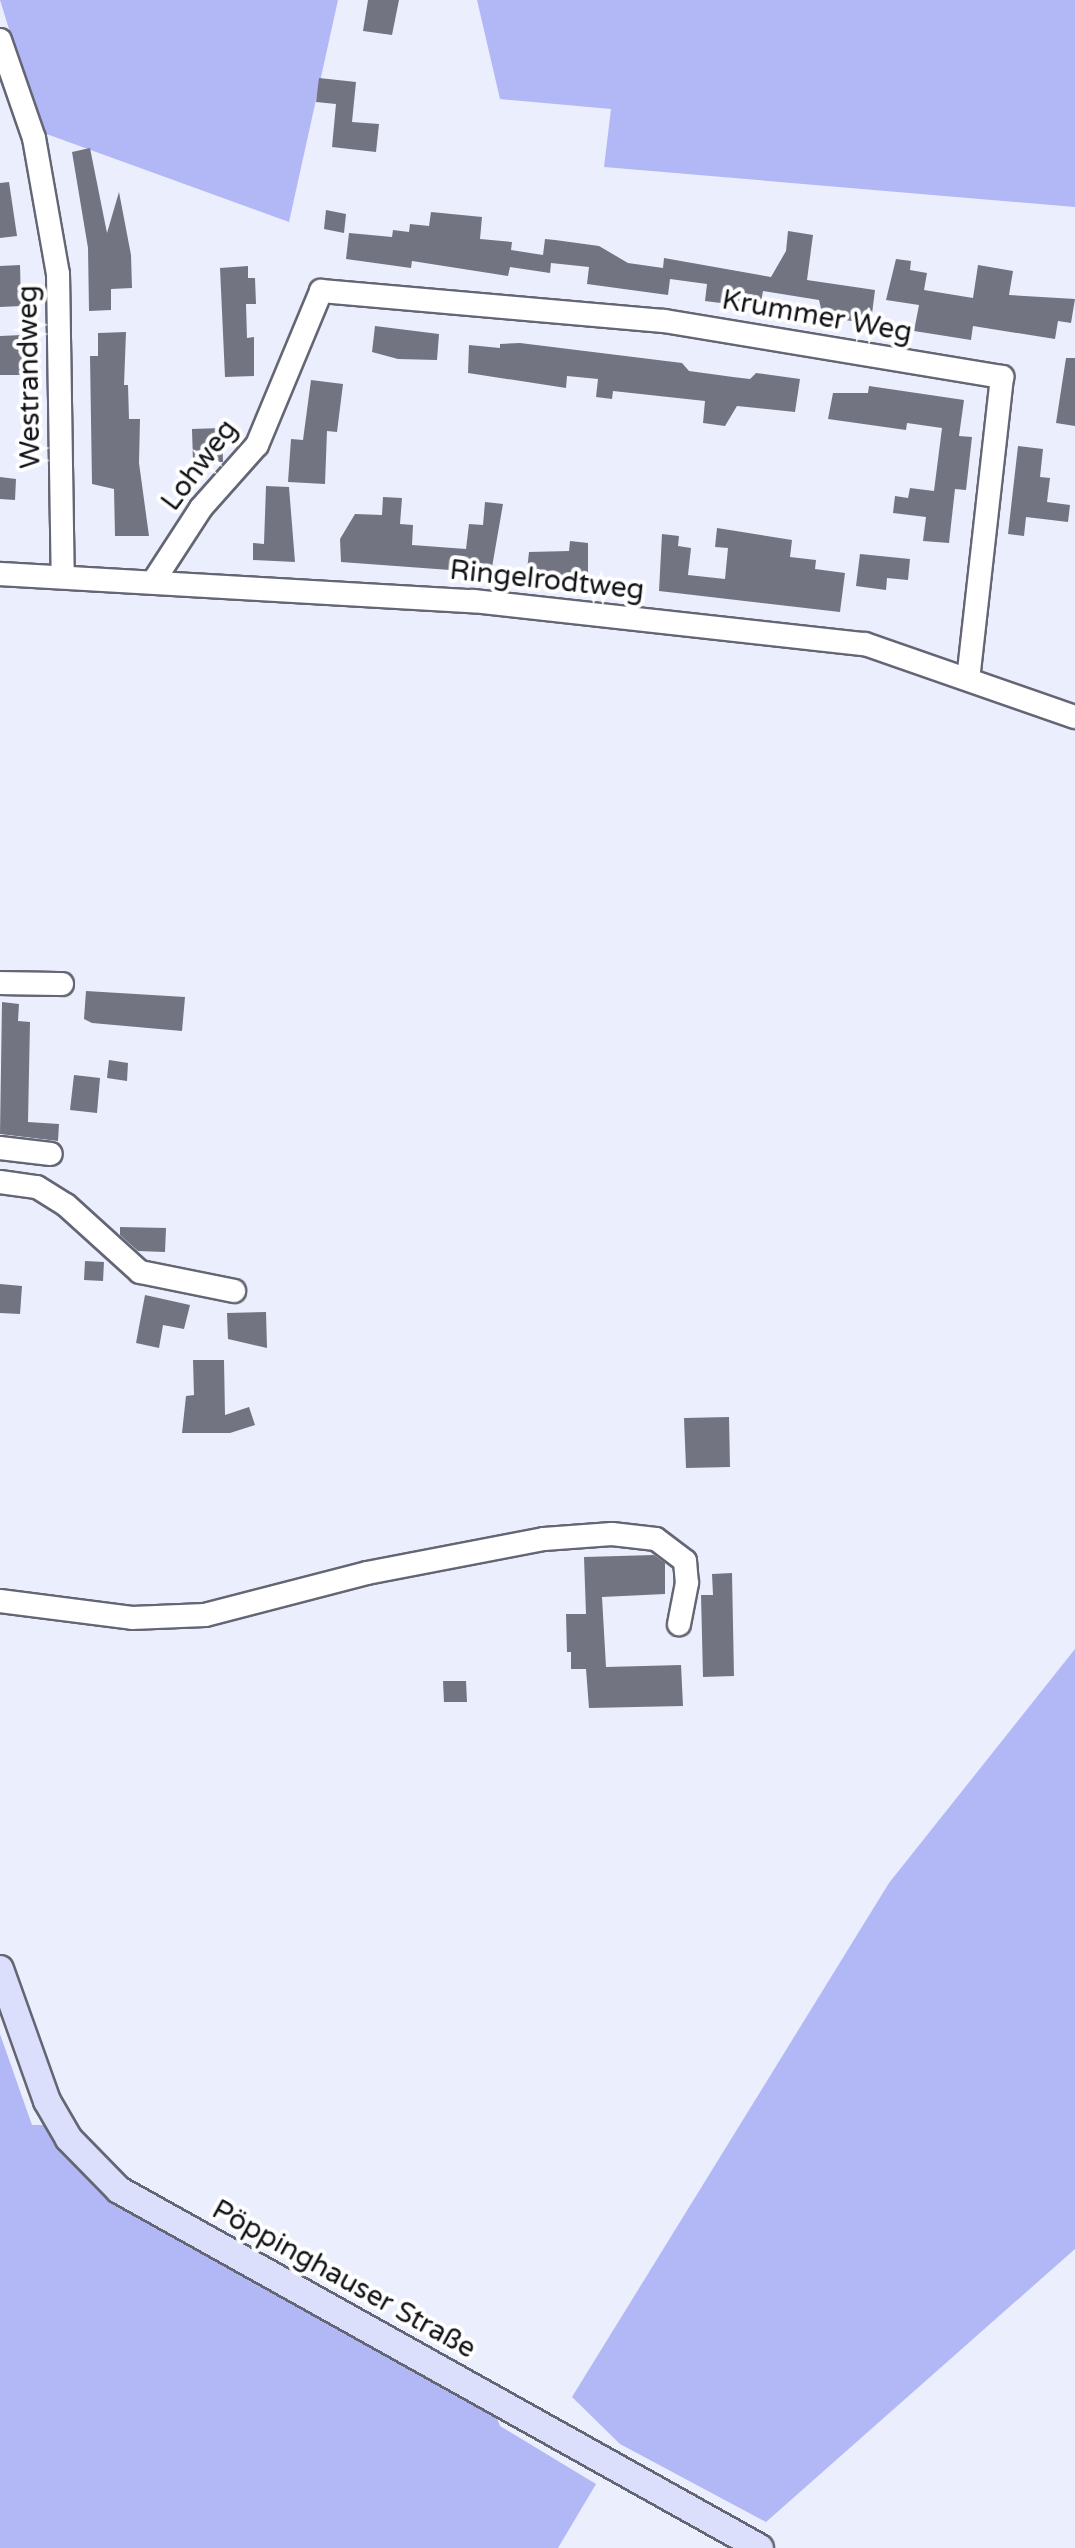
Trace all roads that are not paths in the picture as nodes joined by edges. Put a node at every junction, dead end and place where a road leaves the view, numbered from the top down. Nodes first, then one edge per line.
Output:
1 (0, 40) edge
2 (321, 291) joint
3 (0, 574) edge
4 (63, 577) junction
5 (153, 582) junction
6 (968, 678) junction
7 (1075, 717) edge
8 (0, 983) edge
9 (62, 984) dead end
10 (0, 1148) edge
11 (51, 1154) dead end
12 (0, 1182) edge
13 (234, 1291) dead end
14 (0, 1601) edge
15 (679, 1624) dead end
16 (0, 1969) edge
17 (760, 2548) edge

1 - 4 street, Westrandweg
2 - 5 street, Lohweg
2 - 6 street, Krummer Weg
3 - 4 street, Ringelrodtweg
4 - 5 street, Ringelrodtweg
5 - 6 street, Ringelrodtweg
6 - 7 street, Ringelrodtweg
8 - 9 street
10 - 11 street
12 - 13 street
14 - 15 street
16 - 17 main road, Pöppinghauser Straße

